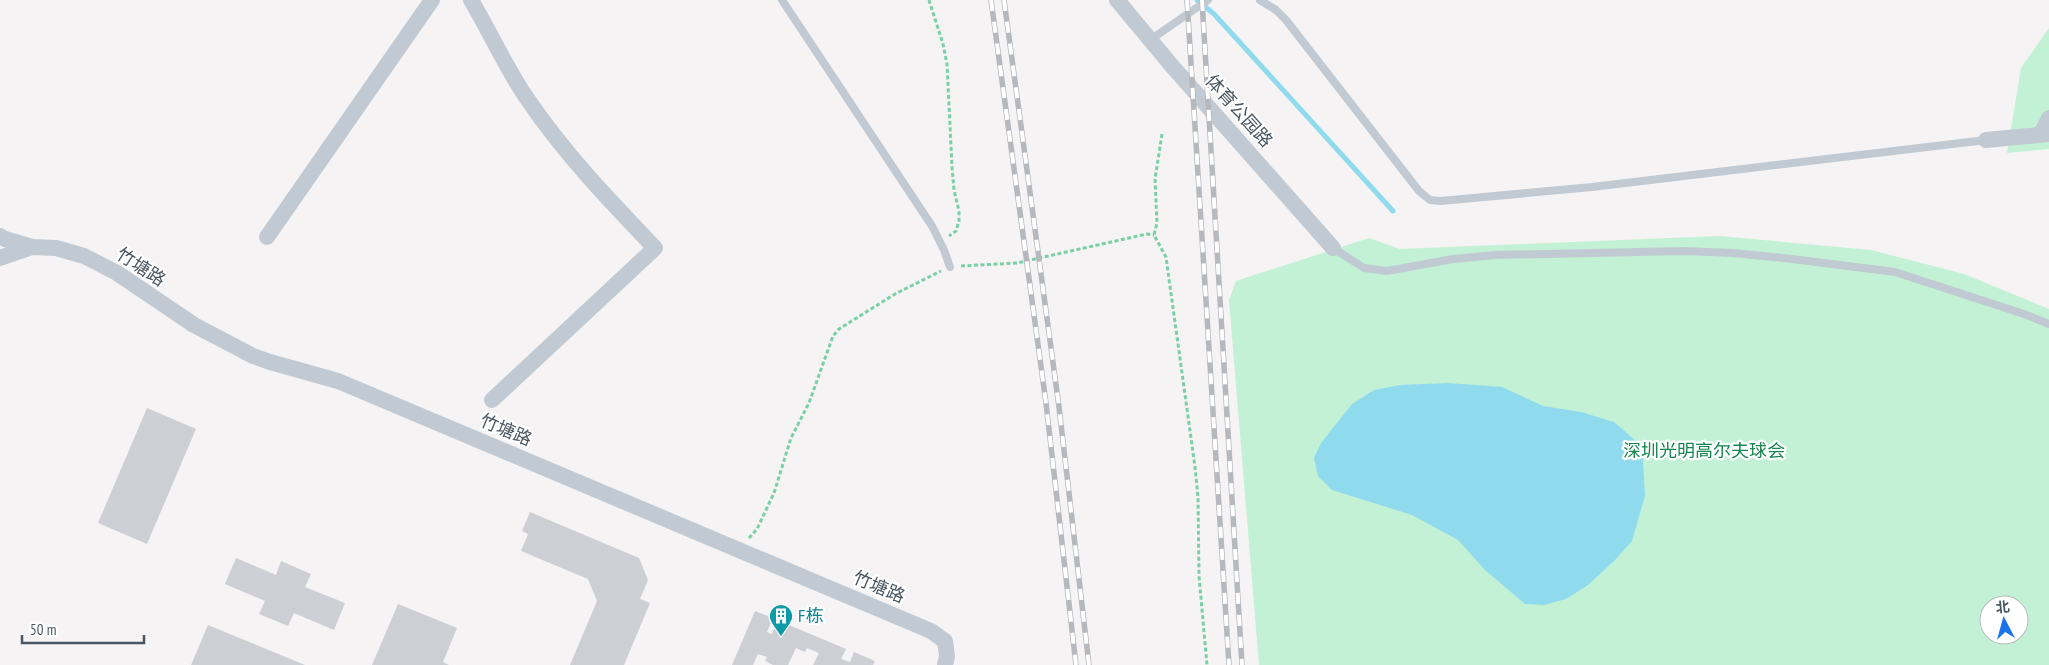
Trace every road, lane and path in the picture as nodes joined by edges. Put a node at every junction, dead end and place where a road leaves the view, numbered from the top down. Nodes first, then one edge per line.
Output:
1 (432, 0) edge
2 (471, 0) edge
3 (782, 0) edge
4 (929, 0) edge
5 (1117, 0) edge
6 (1208, 0) edge
7 (1260, 0) edge
8 (1150, 40) junction
9 (2049, 118) edge
10 (1162, 134) dead end
11 (2045, 134) edge
12 (1986, 140) joint
13 (1154, 235) junction
14 (0, 236) edge
15 (267, 237) dead end
16 (940, 242) junction
17 (32, 247) junction
18 (1333, 248) joint
19 (0, 258) edge
20 (950, 266) junction
21 (2049, 324) edge
22 (492, 400) dead end
23 (739, 550) junction
24 (944, 665) edge
25 (1207, 665) edge

1 - 15 street
2 - 22 street
3 - 16 lane
4 - 16 path
5 - 8 street, 体育公园路
6 - 8 lane
7 - 12 lane
8 - 18 street, 体育公园路
9 - 11 street
10 - 13 path
11 - 12 street
13 - 20 path
13 - 25 path
14 - 17 street, 竹塘路
16 - 20 lane
17 - 19 street, 竹塘路
17 - 23 street, 竹塘路
18 - 21 lane
20 - 23 path
23 - 24 street, 竹塘路

